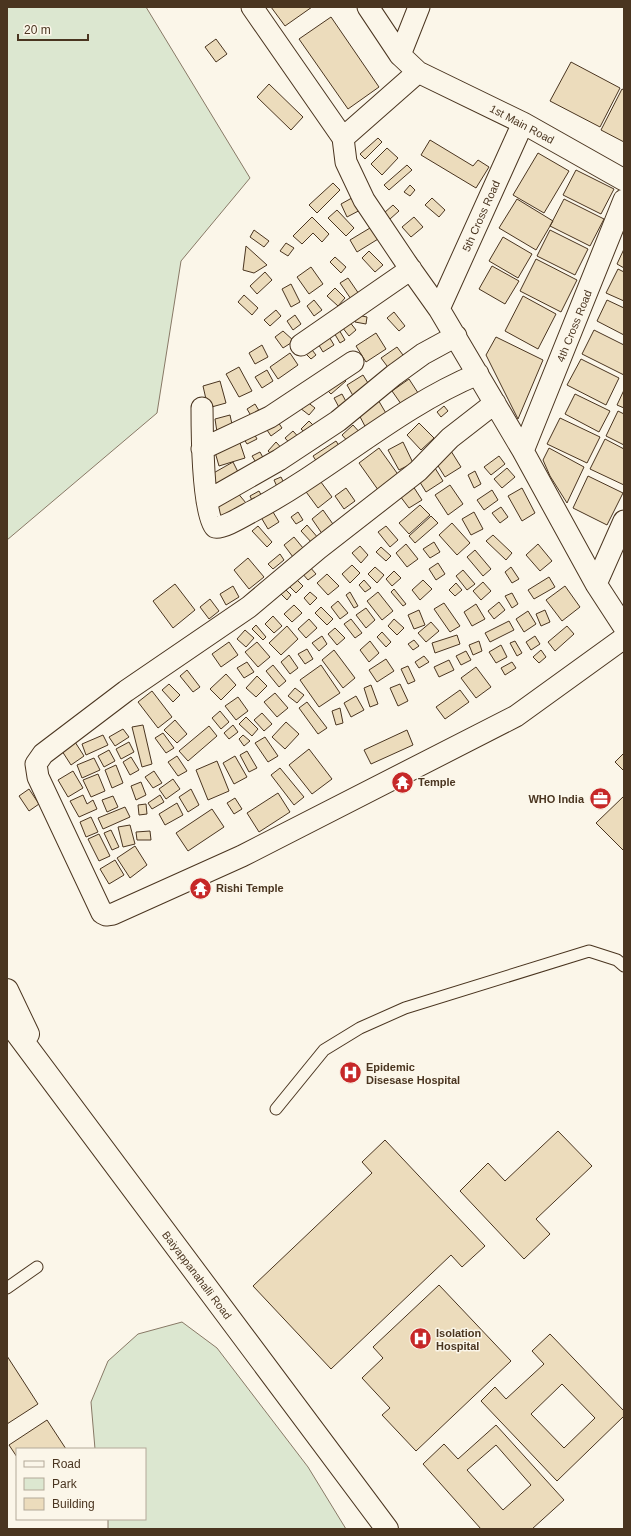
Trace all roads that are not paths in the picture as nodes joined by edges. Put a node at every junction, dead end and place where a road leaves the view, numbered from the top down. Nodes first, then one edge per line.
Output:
1 (252, 7) edge
2 (419, 7) edge
3 (375, 11) edge
4 (400, 55) junction
5 (418, 72) junction
6 (523, 123) junction
7 (343, 138) junction
8 (624, 180) edge
9 (624, 200) edge
10 (411, 269) junction
11 (439, 309) junction
12 (456, 336) junction
13 (301, 345) dead end
14 (353, 362) dead end
15 (478, 374) junction
16 (495, 403) junction
17 (202, 408) dead end
18 (202, 449) junction
19 (523, 451) junction
20 (207, 501) junction
21 (624, 521) edge
22 (596, 584) junction
23 (624, 627) edge
24 (624, 638) edge
25 (624, 966) edge
26 (7, 990) edge
27 (7, 1020) edge
28 (7, 1038) edge
29 (47, 1075) junction
30 (276, 1109) dead end
31 (37, 1267) dead end
32 (7, 1288) edge
33 (387, 1529) edge

1 - 7 street
2 - 4 street
3 - 4 street, 1st Main Road
4 - 5 street, 1st Main Road
5 - 6 street, 1st Main Road
5 - 7 street
6 - 8 street, 1st Main Road
6 - 11 street, 5th Cross Road
7 - 10 street
9 - 19 street, 4th Cross Road
10 - 11 street
10 - 13 street
11 - 12 street
12 - 15 street
12 - 20 street
14 - 18 street
15 - 16 street
15 - 20 street
16 - 19 street
16 - 24 street
17 - 18 street
18 - 20 street
19 - 22 street
21 - 22 street
22 - 23 street
25 - 30 lane
26 - 29 street
27 - 29 street, Baiyappanahalli Road
28 - 29 street
29 - 33 street, Baiyappanahalli Road
31 - 32 lane

